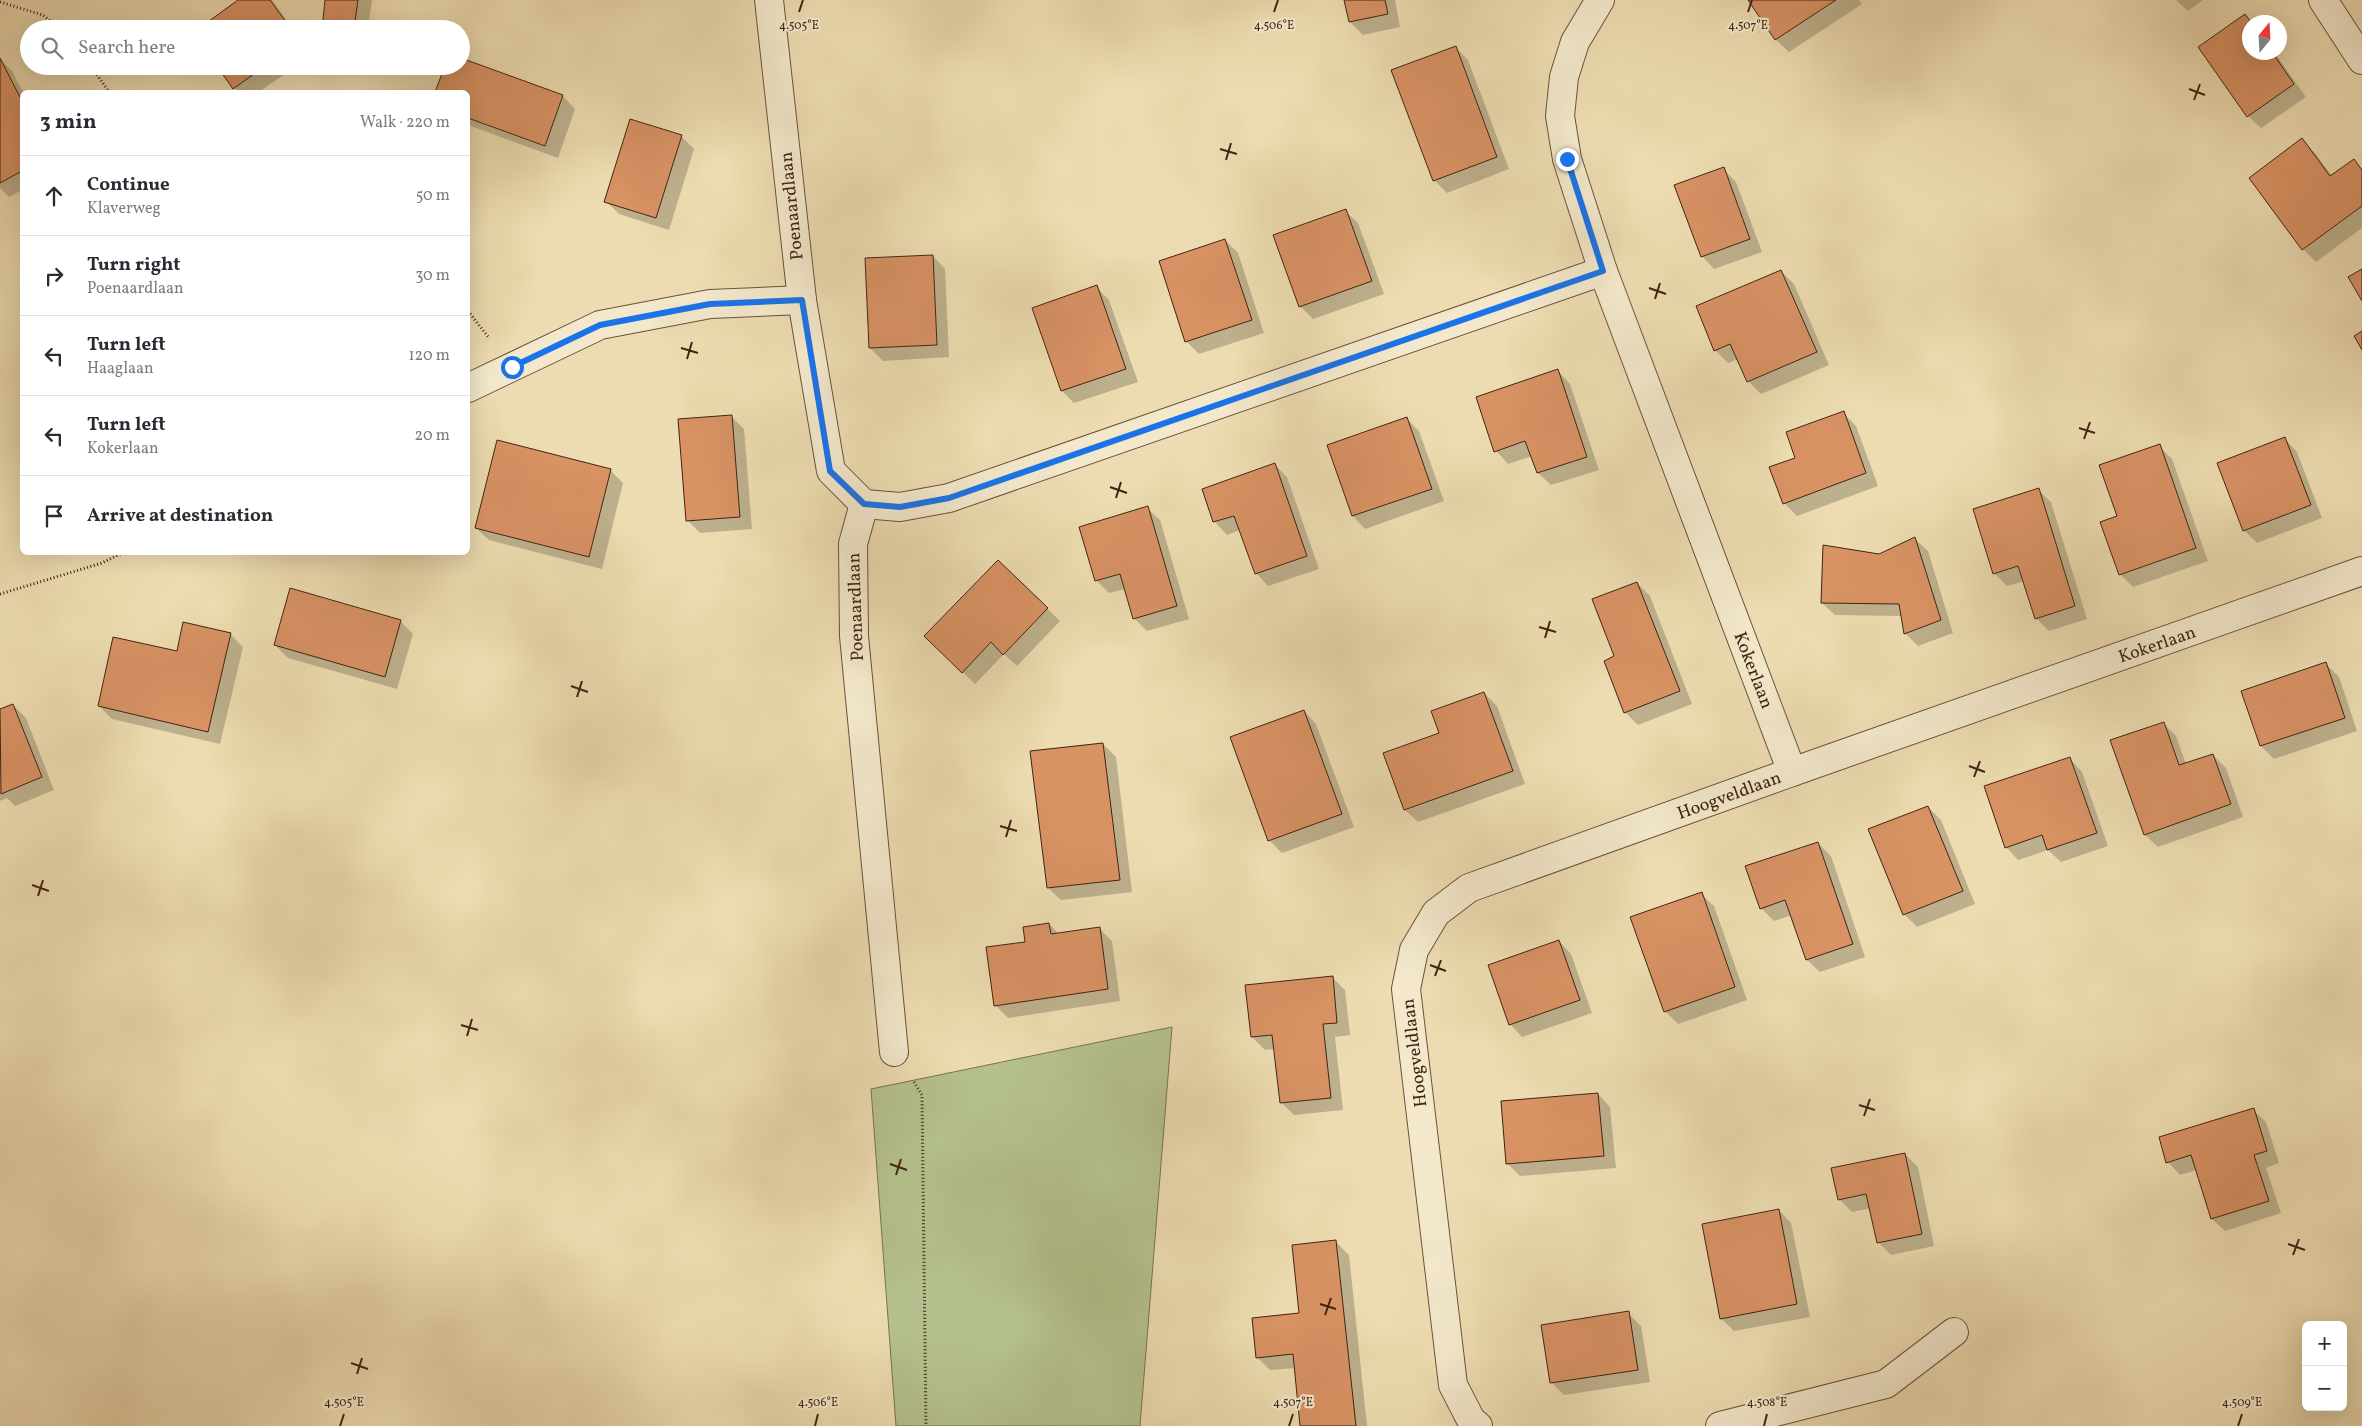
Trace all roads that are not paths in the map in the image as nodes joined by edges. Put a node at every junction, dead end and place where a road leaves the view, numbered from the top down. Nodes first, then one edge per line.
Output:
1 (769, 0) edge
2 (1600, 0) edge
3 (2323, 0) edge
4 (2362, 60) edge
5 (1603, 271) junction
6 (802, 300) junction
7 (470, 387) edge
8 (864, 504) junction
9 (2362, 571) edge
10 (1792, 772) junction
11 (894, 1052) road end
12 (1954, 1332) dead end
13 (1478, 1426) edge
14 (1720, 1426) edge

1 - 6 street, Poenaardlaan
2 - 5 street, Kokerlaan
3 - 4 street
5 - 8 street
5 - 10 street, Kokerlaan
6 - 7 street
6 - 8 street, Poenaardlaan
8 - 11 street, Poenaardlaan
9 - 10 street, Kokerlaan
10 - 13 street, Hoogveldlaan
12 - 14 street

